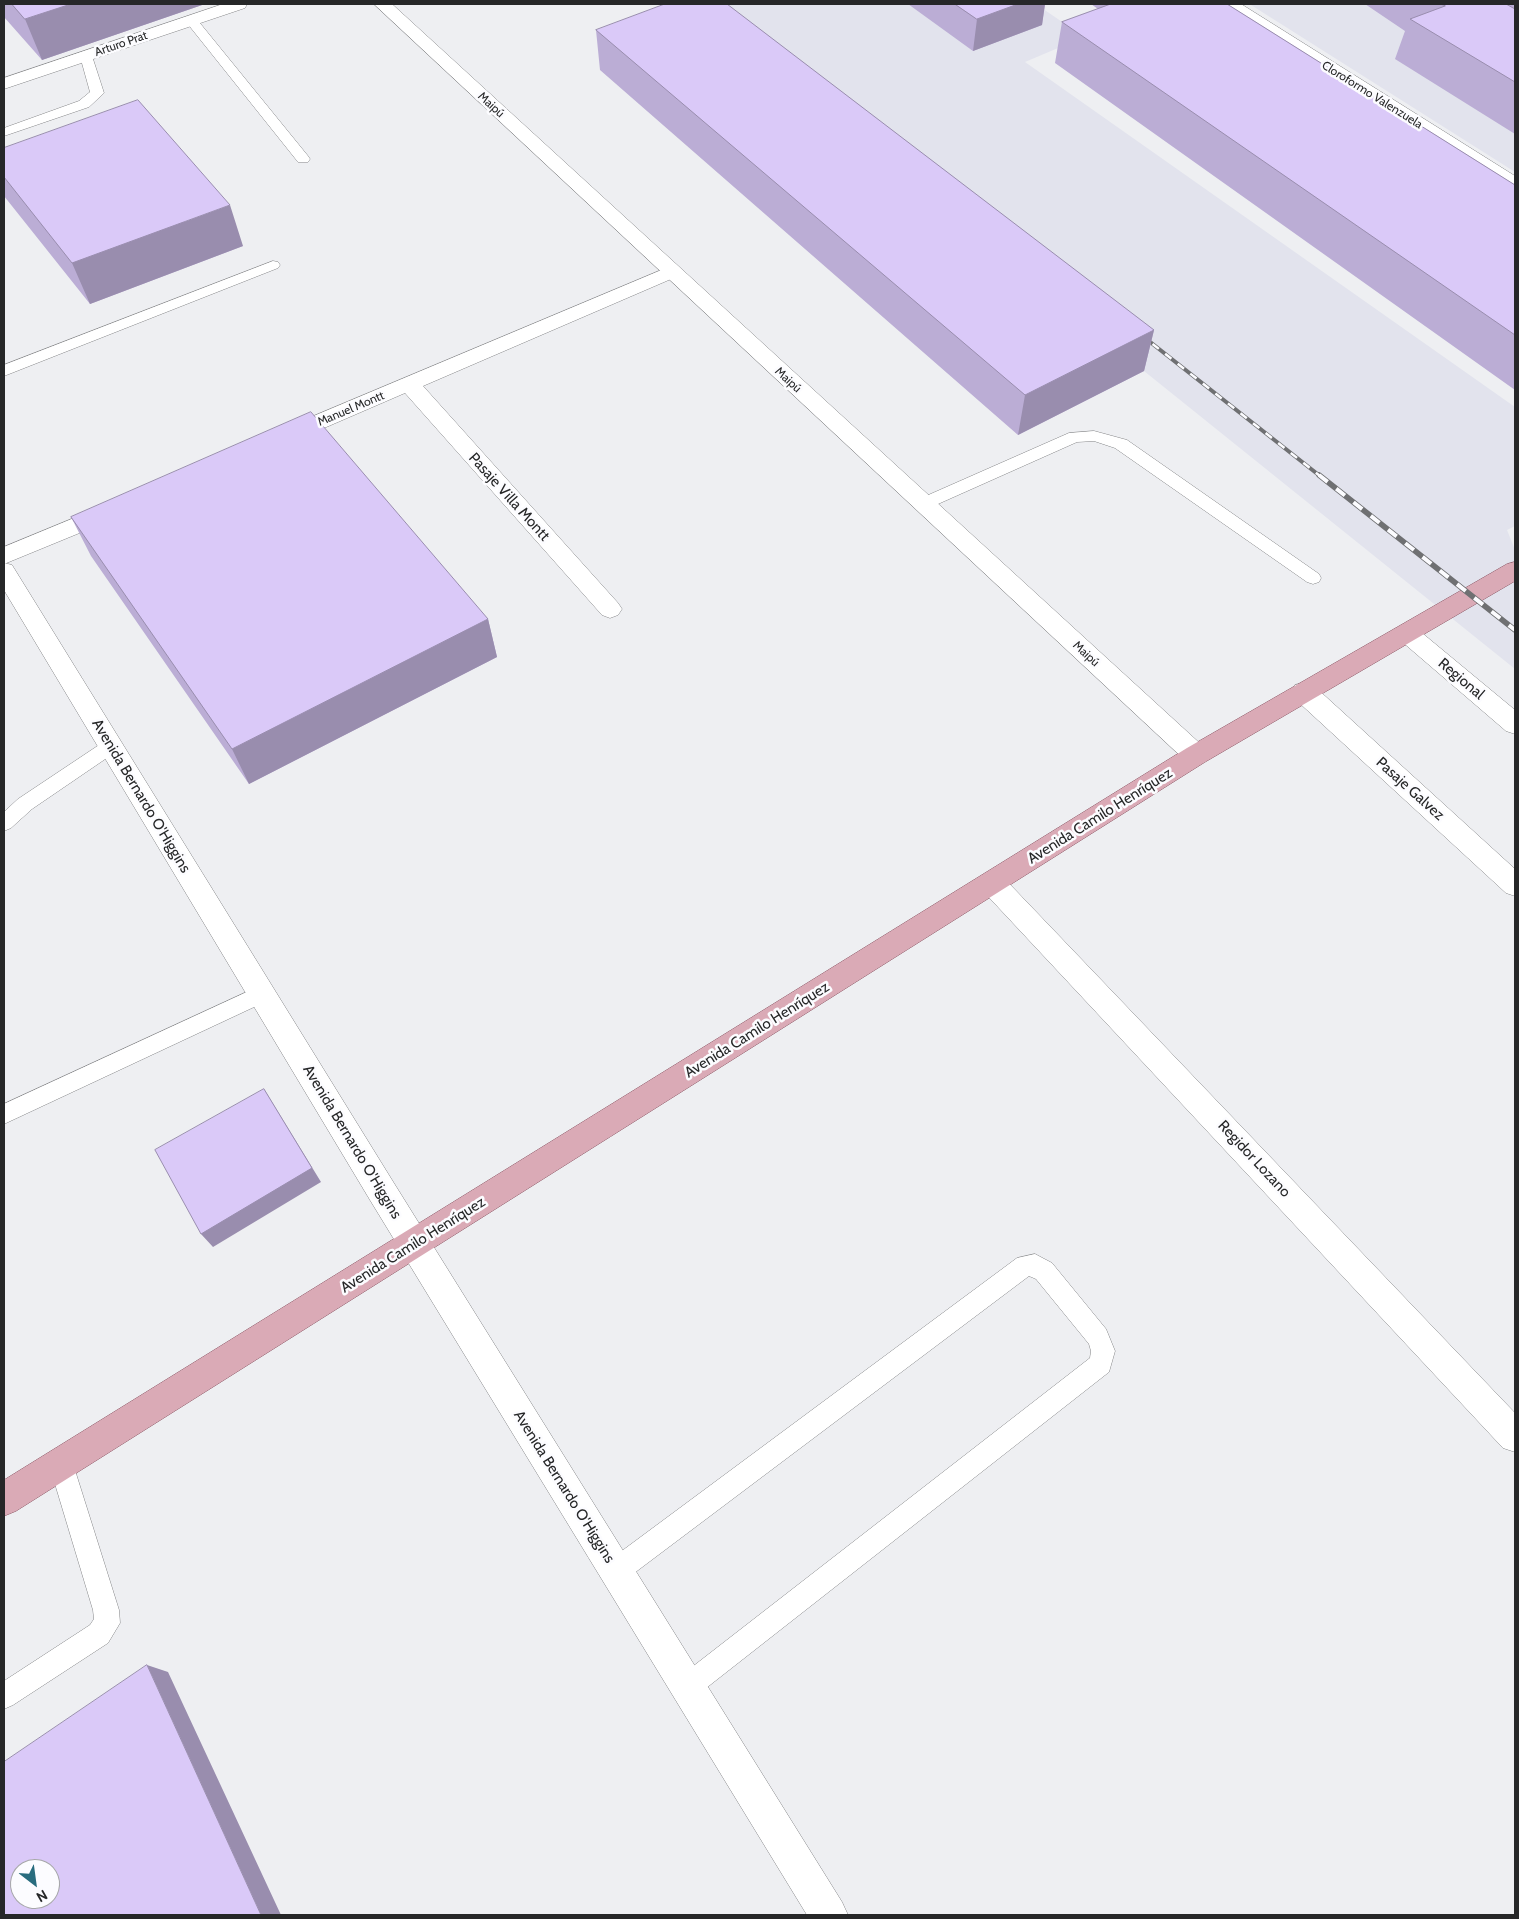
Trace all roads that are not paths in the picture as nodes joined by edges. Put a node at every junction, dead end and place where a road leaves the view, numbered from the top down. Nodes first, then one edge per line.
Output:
1 (239, 4) edge
2 (382, 4) edge
3 (1230, 4) edge
4 (191, 20) junction
5 (86, 56) junction
6 (4, 84) edge
7 (4, 132) edge
8 (303, 159) dead end
9 (1515, 184) edge
10 (273, 264) dead end
11 (671, 272) junction
12 (4, 371) edge
13 (409, 384) junction
14 (264, 446) edge
15 (128, 504) edge
16 (923, 504) junction
17 (4, 556) edge
18 (1515, 570) edge
19 (4, 571) edge
20 (1313, 578) dead end
21 (610, 609) dead end
22 (1408, 634) junction
23 (1304, 692) junction
24 (1515, 724) edge
25 (111, 746) junction
26 (1196, 755) junction
27 (4, 823) edge
28 (992, 883) junction
29 (1515, 885) edge
30 (262, 994) junction
31 (4, 1114) edge
32 (414, 1244) junction
33 (1515, 1436) edge
34 (60, 1464) junction
35 (4, 1499) edge
36 (616, 1571) junction
37 (687, 1686) junction
38 (4, 1696) edge
39 (829, 1915) edge

1 - 4 street, Arturo Prat
2 - 11 street, Maipú
3 - 9 street, Cloroformo Valenzuela
4 - 5 street, Arturo Prat
4 - 8 lane
5 - 6 street, Arturo Prat
5 - 7 lane
10 - 12 lane
11 - 13 street, Manuel Montt
11 - 16 street, Maipú
13 - 14 street, Manuel Montt
13 - 21 street, Pasaje Villa Montt
15 - 17 street
16 - 20 lane
16 - 26 street, Maipú
18 - 22 main road, Avenida Camilo Henríquez
19 - 25 street, Avenida Bernardo O'Higgins
22 - 23 main road, Avenida Camilo Henríquez
22 - 24 street, Regional
23 - 26 main road, Avenida Camilo Henríquez
23 - 29 street, Pasaje Galvez
25 - 27 lane
25 - 30 street, Avenida Bernardo O'Higgins
26 - 28 main road, Avenida Camilo Henríquez
28 - 32 main road, Avenida Camilo Henríquez
28 - 33 street, Regidor Lozano
30 - 31 lane
30 - 32 street, Avenida Bernardo O'Higgins
32 - 34 main road, Avenida Camilo Henríquez
32 - 36 street, Avenida Bernardo O'Higgins
34 - 35 main road, Avenida Camilo Henríquez
34 - 38 lane
36 - 37 street, Avenida Bernardo O'Higgins
36 - 37 lane
37 - 39 street, Avenida Bernardo O'Higgins

